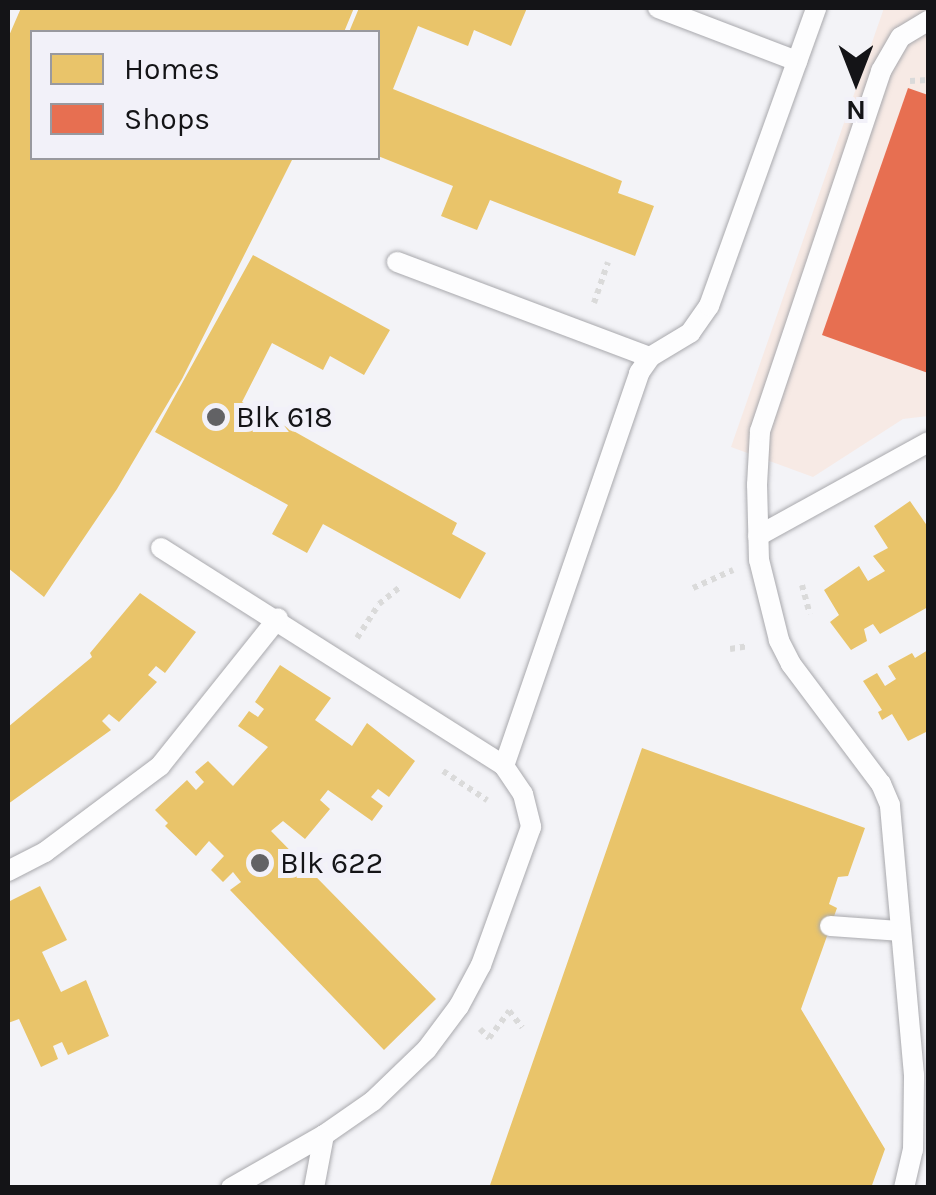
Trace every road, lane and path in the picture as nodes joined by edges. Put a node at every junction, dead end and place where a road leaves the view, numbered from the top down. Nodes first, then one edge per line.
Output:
1 (658, 8) edge
2 (816, 8) edge
3 (928, 20) edge
4 (797, 61) junction
5 (928, 80) edge
6 (903, 90) dead end
7 (396, 262) dead end
8 (608, 262) dead end
9 (584, 332) junction
10 (650, 357) junction
11 (928, 442) edge
12 (758, 536) junction
13 (162, 548) dead end
14 (720, 576) dead end
15 (800, 577) dead end
16 (401, 586) dead end
17 (693, 588) dead end
18 (810, 614) dead end
19 (278, 618) junction
20 (343, 660) junction
21 (504, 766) junction
22 (8, 871) edge
23 (830, 926) dead end
24 (899, 931) junction
25 (459, 1006) junction
26 (522, 1027) dead end
27 (324, 1135) junction
28 (230, 1188) edge
29 (314, 1188) edge
30 (904, 1188) edge

1 - 4 lane
2 - 4 lane
3 - 12 lane
4 - 10 lane
5 - 6 path
7 - 9 lane
8 - 9 path
9 - 10 lane
10 - 21 lane
11 - 12 lane
12 - 24 lane
13 - 19 lane
14 - 17 path
15 - 18 path
16 - 20 path
19 - 20 lane
19 - 22 lane
20 - 21 lane
21 - 25 lane
23 - 24 lane
24 - 30 lane
25 - 26 path
25 - 27 lane
27 - 28 lane
27 - 29 lane

